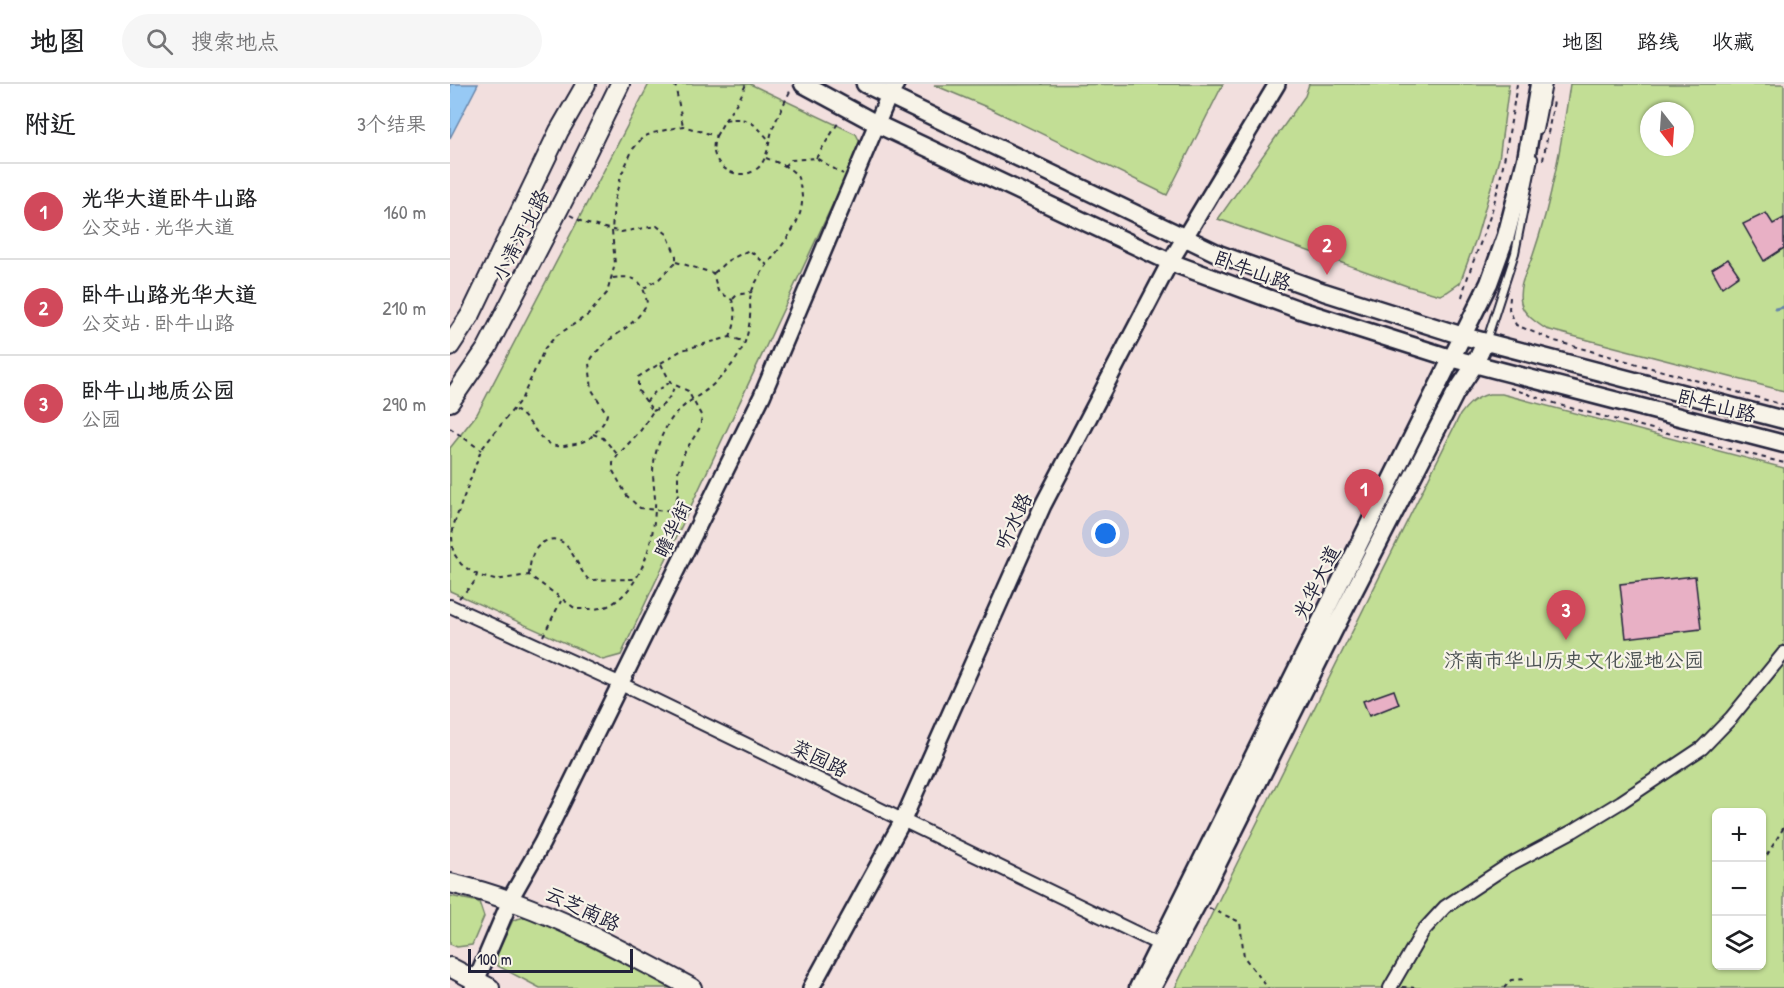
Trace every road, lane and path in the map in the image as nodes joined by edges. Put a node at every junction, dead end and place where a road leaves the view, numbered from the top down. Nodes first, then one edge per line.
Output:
1 (586, 84) edge
2 (620, 84) edge
3 (675, 84) edge
4 (746, 84) edge
5 (793, 84) edge
6 (803, 84) edge
7 (865, 84) edge
8 (1277, 84) edge
9 (1517, 84) edge
10 (1539, 84) edge
11 (1548, 84) edge
12 (893, 90) edge
13 (848, 108) junction
14 (724, 120) junction
15 (877, 124) junction
16 (683, 126) junction
17 (716, 136) junction
18 (1538, 136) dead end
19 (770, 141) junction
20 (1536, 147) dead end
21 (766, 158) junction
22 (816, 158) junction
23 (784, 166) junction
24 (854, 179) junction
25 (559, 208) junction
26 (612, 228) junction
27 (1183, 238) junction
28 (676, 262) junction
29 (1170, 262) junction
30 (767, 265) junction
31 (713, 273) junction
32 (612, 278) junction
33 (644, 288) junction
34 (752, 292) junction
35 (1462, 297) dead end
36 (732, 300) junction
37 (1509, 309) dead end
38 (1463, 336) junction
39 (730, 337) junction
40 (746, 342) junction
41 (1485, 342) junction
42 (450, 346) edge
43 (1451, 358) junction
44 (661, 364) junction
45 (1475, 364) junction
46 (671, 383) junction
47 (675, 384) junction
48 (1500, 385) dead end
49 (693, 399) junction
50 (450, 402) edge
51 (646, 402) junction
52 (1784, 405) edge
53 (515, 410) junction
54 (653, 411) junction
55 (1784, 420) edge
56 (450, 428) edge
57 (594, 434) junction
58 (1784, 444) edge
59 (481, 450) junction
60 (618, 455) junction
61 (1784, 463) edge
62 (655, 510) junction
63 (477, 575) junction
64 (529, 575) junction
65 (636, 579) junction
66 (561, 600) junction
67 (450, 606) edge
68 (539, 647) junction
69 (1784, 653) edge
70 (619, 683) junction
71 (903, 820) junction
72 (1784, 827) edge
73 (1767, 855) dead end
74 (450, 883) edge
75 (510, 900) junction
76 (1209, 908) dead end
77 (1165, 947) junction
78 (450, 967) edge
79 (1260, 973) dead end
80 (1527, 979) dead end
81 (480, 986) edge
82 (692, 988) edge
83 (811, 988) edge
84 (1138, 988) edge
85 (1152, 988) edge
86 (1268, 988) edge
87 (1390, 988) edge
88 (1503, 988) edge

1 - 42 main road, 小清河北路
2 - 25 main road, 小清河北路
3 - 16 path
4 - 14 path
5 - 19 path
6 - 13 main road, 卧牛山路
7 - 12 main road, 卧牛山路
8 - 27 street, 听水路
9 - 35 path
10 - 38 main road, 光华大道
11 - 18 lane
12 - 15 street, 瞻华街
12 - 27 main road, 卧牛山路
13 - 15 main road, 卧牛山路
13 - 22 path
14 - 17 path
14 - 19 path
15 - 24 street, 瞻华街
15 - 29 main road, 卧牛山路
16 - 17 path
16 - 26 path
17 - 21 path
19 - 21 path
20 - 41 lane
21 - 23 path
22 - 23 path
22 - 24 path
23 - 30 path
24 - 70 street, 瞻华街
25 - 26 path
25 - 50 main road, 小清河北路
26 - 28 path
26 - 32 path
27 - 29 street, 听水路
27 - 38 main road, 卧牛山路
28 - 31 path
28 - 33 path
29 - 43 main road, 卧牛山路
29 - 71 street, 听水路
30 - 31 path
30 - 34 path
31 - 36 path
32 - 33 path
32 - 53 path
33 - 57 path
34 - 36 path
34 - 40 path
36 - 39 path
37 - 52 path
38 - 41 main road, 卧牛山路
38 - 43 main road, 光华大道
39 - 40 path
39 - 44 path
40 - 49 path
41 - 45 main road, 光华大道
41 - 55 main road, 卧牛山路
43 - 45 main road, 卧牛山路
43 - 77 main road, 光华大道
44 - 46 path
44 - 51 path
45 - 58 main road, 卧牛山路
45 - 77 main road, 光华大道
46 - 47 path
46 - 51 path
47 - 49 path
47 - 54 path
48 - 61 path
49 - 62 path
49 - 62 path
51 - 54 path
53 - 57 path
53 - 59 path
54 - 60 path
56 - 59 path
57 - 60 path
59 - 63 path
60 - 62 path
62 - 65 path
63 - 64 path
63 - 67 path
64 - 65 path
64 - 66 path
65 - 66 path
66 - 68 path
67 - 68 street, 菜园路
68 - 70 street, 菜园路
69 - 87 street
70 - 71 street, 菜园路
70 - 75 street, 瞻华街
71 - 77 street, 菜园路
71 - 83 street, 听水路
72 - 73 path
74 - 75 main road, 云芝南路
75 - 81 street, 瞻华街
75 - 82 main road, 云芝南路
76 - 86 path
77 - 84 main road, 光华大道
77 - 85 main road, 光华大道
78 - 81 main road
79 - 86 path
80 - 88 path

